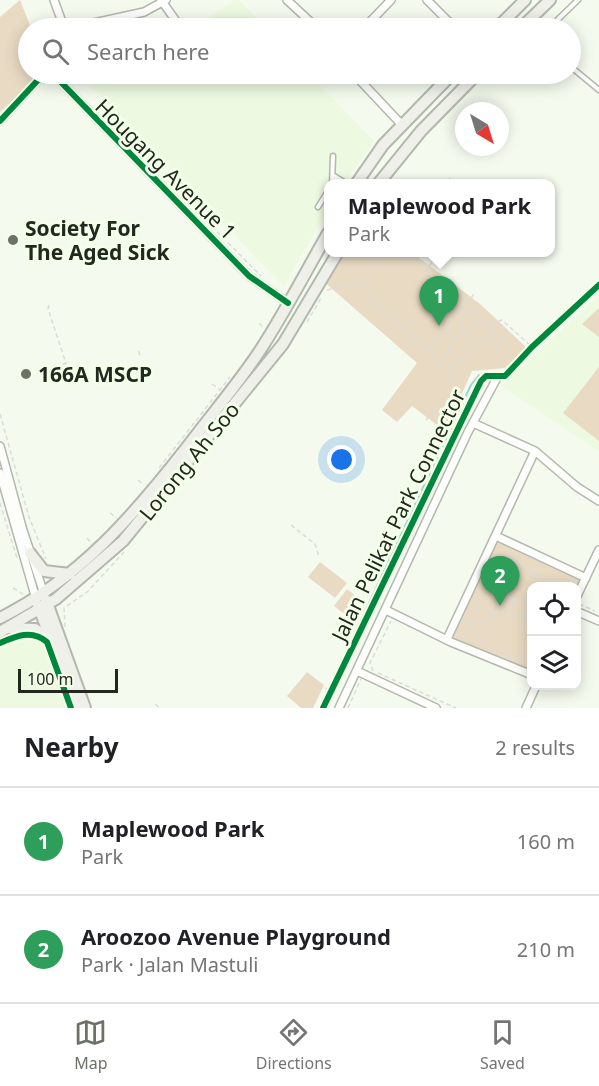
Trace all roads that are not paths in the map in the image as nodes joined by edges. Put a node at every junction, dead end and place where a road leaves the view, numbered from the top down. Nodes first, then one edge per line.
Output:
1 (54, 0) edge
2 (287, 0) edge
3 (391, 0) edge
4 (427, 0) edge
5 (525, 0) edge
6 (550, 0) edge
7 (578, 0) edge
8 (163, 1) edge
9 (61, 18) edge
10 (117, 18) edge
11 (174, 18) edge
12 (306, 18) edge
13 (374, 18) edge
14 (445, 18) edge
15 (507, 18) edge
16 (531, 18) edge
17 (559, 18) edge
18 (581, 75) edge
19 (34, 84) edge
20 (63, 84) edge
21 (363, 84) edge
22 (442, 84) edge
23 (467, 84) edge
24 (599, 90) edge
25 (0, 121) edge
26 (402, 125) junction
27 (333, 156) dead end
28 (334, 176) junction
29 (333, 179) edge
30 (340, 179) edge
31 (359, 179) edge
32 (381, 179) edge
33 (324, 197) edge
34 (318, 207) dead end
35 (324, 240) edge
36 (335, 257) edge
37 (288, 303) junction
38 (247, 368) junction
39 (258, 375) junction
40 (498, 375) dead end
41 (473, 423) junction
42 (0, 446) edge
43 (535, 451) junction
44 (0, 473) edge
45 (599, 501) edge
46 (496, 536) junction
47 (599, 550) edge
48 (30, 553) junction
49 (70, 574) junction
50 (582, 579) junction
51 (581, 584) edge
52 (36, 600) junction
53 (581, 607) edge
54 (386, 610) junction
55 (0, 618) edge
56 (599, 621) edge
57 (5, 630) edge
58 (448, 636) junction
59 (52, 642) junction
60 (357, 671) junction
61 (527, 673) edge
62 (534, 690) edge
63 (76, 708) edge
64 (85, 708) edge
65 (339, 708) edge
66 (436, 708) edge
67 (526, 708) edge

1 - 9 street
2 - 12 street
3 - 13 street
4 - 14 street
5 - 15 main road
6 - 16 main road
7 - 17 lane
8 - 10 street
8 - 11 street
18 - 24 lane
19 - 25 street, Hougang Avenue 1
20 - 37 street, Hougang Avenue 1
21 - 26 street
22 - 26 main road
23 - 32 main road
26 - 31 main road
27 - 28 lane
28 - 29 lane
28 - 30 lane
33 - 34 lane
35 - 37 main road, Lorong Ah Soo
36 - 39 main road, Lorong Ah Soo
37 - 38 main road, Lorong Ah Soo
38 - 39 main road
38 - 49 main road, Lorong Ah Soo
39 - 52 main road, Lorong Ah Soo
40 - 41 street
41 - 43 street
41 - 54 street
42 - 48 street
43 - 45 street
43 - 46 street
44 - 52 street
46 - 50 street
46 - 58 street
47 - 50 street
48 - 49 main road
48 - 52 street
49 - 52 main road, Lorong Ah Soo
50 - 51 street
52 - 55 main road, Lorong Ah Soo
52 - 57 main road, Lorong Ah Soo
52 - 59 main road
52 - 64 main road
53 - 56 street
54 - 58 street
54 - 60 street
57 - 59 main road
58 - 61 street
59 - 63 main road
60 - 65 street
60 - 66 street
62 - 67 street

